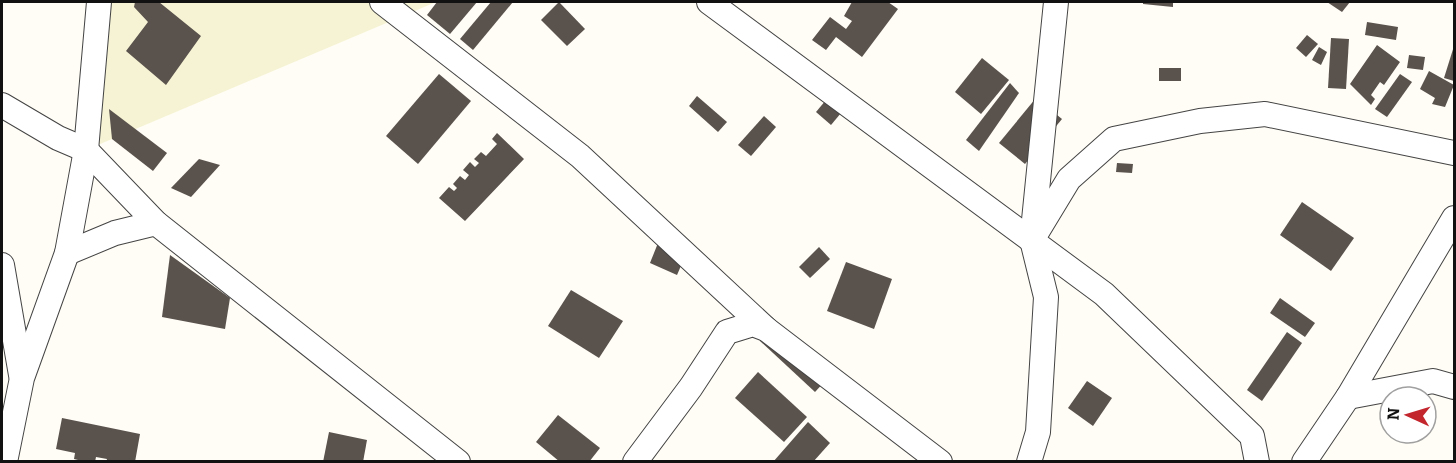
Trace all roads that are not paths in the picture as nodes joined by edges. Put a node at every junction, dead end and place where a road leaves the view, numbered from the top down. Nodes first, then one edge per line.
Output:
1 (99, 2) edge
2 (381, 2) edge
3 (709, 2) edge
4 (1056, 2) edge
5 (2, 105) edge
6 (86, 150) junction
7 (1455, 153) edge
8 (1455, 218) edge
9 (156, 224) junction
10 (1032, 240) junction
11 (67, 253) junction
12 (2, 265) edge
13 (766, 329) junction
14 (22, 378) junction
15 (1455, 387) edge
16 (1347, 397) junction
17 (5, 462) edge
18 (458, 462) edge
19 (635, 462) edge
20 (940, 462) edge
21 (1029, 462) edge
22 (1257, 462) edge
23 (1304, 462) edge

1 - 6 street
2 - 13 street
3 - 10 street
4 - 10 street
5 - 6 street
6 - 9 street
6 - 11 street
7 - 10 street
8 - 16 street
9 - 11 street
9 - 18 street
10 - 21 street
10 - 22 street
11 - 14 street
12 - 14 street
13 - 19 street
13 - 20 street
14 - 17 street
15 - 16 street
16 - 23 street

